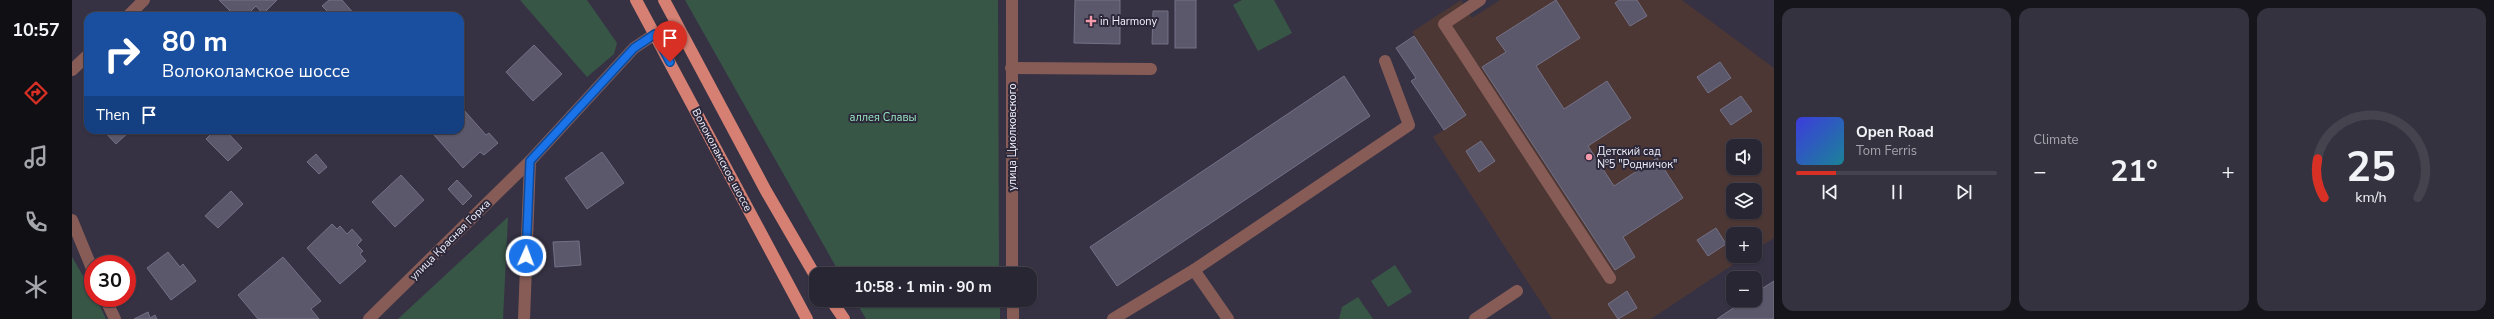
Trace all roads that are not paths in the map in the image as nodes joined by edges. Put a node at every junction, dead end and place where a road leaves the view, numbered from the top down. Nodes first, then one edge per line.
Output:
1 (144, 0) edge
2 (636, 0) edge
3 (664, 0) edge
4 (1012, 0) edge
5 (1480, 0) edge
6 (132, 12) edge
7 (655, 34) junction
8 (84, 59) edge
9 (1385, 61) dead end
10 (1011, 68) junction
11 (1151, 69) dead end
12 (72, 70) edge
13 (530, 161) junction
14 (72, 220) edge
15 (86, 255) edge
16 (811, 267) edge
17 (1012, 267) edge
18 (1194, 270) junction
19 (1610, 278) dead end
20 (1517, 291) dead end
21 (109, 307) edge
22 (836, 307) edge
23 (1013, 307) edge
24 (115, 319) edge
25 (369, 319) edge
26 (524, 319) edge
27 (807, 319) edge
28 (844, 319) edge
29 (1013, 319) edge
30 (1113, 319) edge
31 (1228, 319) edge
32 (1474, 319) edge

1 - 6 street
2 - 7 main road, Волоколамское шоссе
3 - 16 main road
4 - 10 street, улица Циолковского
5 - 19 street
7 - 13 street, улица Красная Горка
7 - 27 main road, Волоколамское шоссе
8 - 12 street
9 - 18 street
10 - 11 street
10 - 17 street, улица Циолковского
13 - 25 street, улица Красная Горка
13 - 26 street
14 - 15 street
18 - 30 street
18 - 31 street
20 - 32 street
21 - 24 street
22 - 28 main road
23 - 29 street

